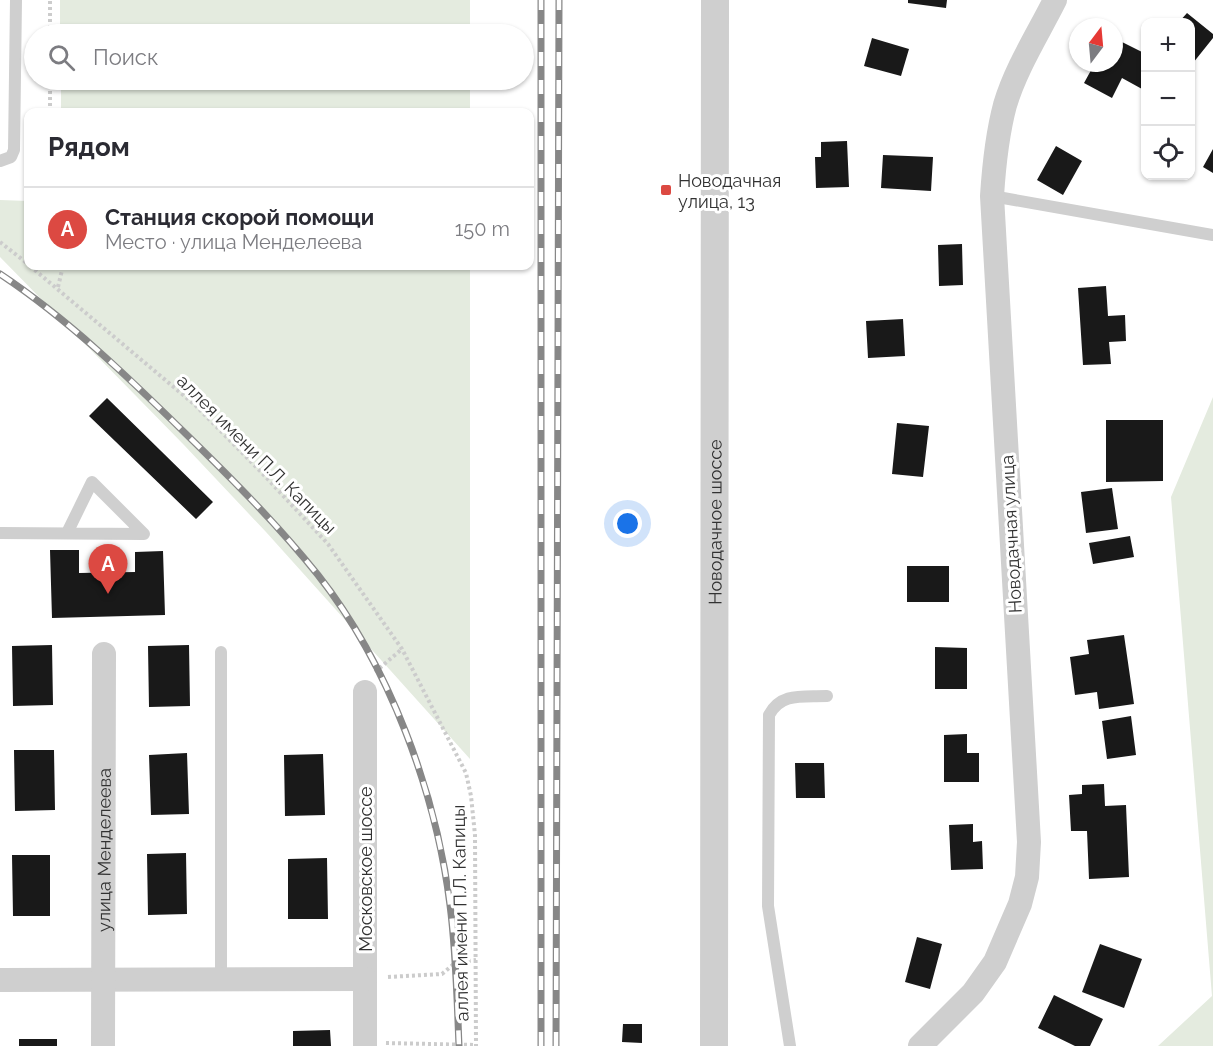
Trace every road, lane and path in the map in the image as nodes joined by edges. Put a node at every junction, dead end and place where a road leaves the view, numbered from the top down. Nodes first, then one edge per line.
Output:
1 (16, 0) edge
2 (50, 0) edge
3 (715, 0) edge
4 (1055, 0) edge
5 (50, 24) edge
6 (50, 90) edge
7 (50, 108) edge
8 (0, 161) edge
9 (992, 196) junction
10 (1213, 235) edge
11 (0, 242) edge
12 (24, 261) edge
13 (36, 270) edge
14 (62, 270) edge
15 (58, 287) junction
16 (0, 533) edge
17 (67, 533) junction
18 (402, 649) junction
19 (221, 652) dead end
20 (104, 654) dead end
21 (365, 692) joint
22 (827, 696) dead end
23 (476, 960) junction
24 (221, 979) junction
25 (365, 979) junction
26 (0, 980) edge
27 (104, 980) junction
28 (366, 1044) edge
29 (429, 1045) edge
30 (103, 1046) edge
31 (476, 1046) edge
32 (714, 1046) edge
33 (790, 1046) edge
34 (920, 1046) edge

1 - 8 lane
2 - 5 path
3 - 32 street, Новодачное шоссе
4 - 9 street, Новодачная улица
6 - 7 path
9 - 10 lane
9 - 34 street, Новодачная улица
11 - 12 path, аллея имени П.Л. Капицы
13 - 15 path, аллея имени П.Л. Капицы
14 - 15 path
15 - 18 path, аллея имени П.Л. Капицы
16 - 17 lane
17 - 17 lane
18 - 21 path
18 - 23 path, аллея имени П.Л. Капицы
19 - 24 lane
20 - 27 street, улица Менделеева
21 - 25 street, Московское шоссе
22 - 33 lane
23 - 25 path
23 - 31 path, аллея имени П.Л. Капицы
24 - 25 street
24 - 27 street
25 - 28 street, Московское шоссе
26 - 27 street
27 - 30 street, улица Менделеева
28 - 29 path
29 - 31 path

